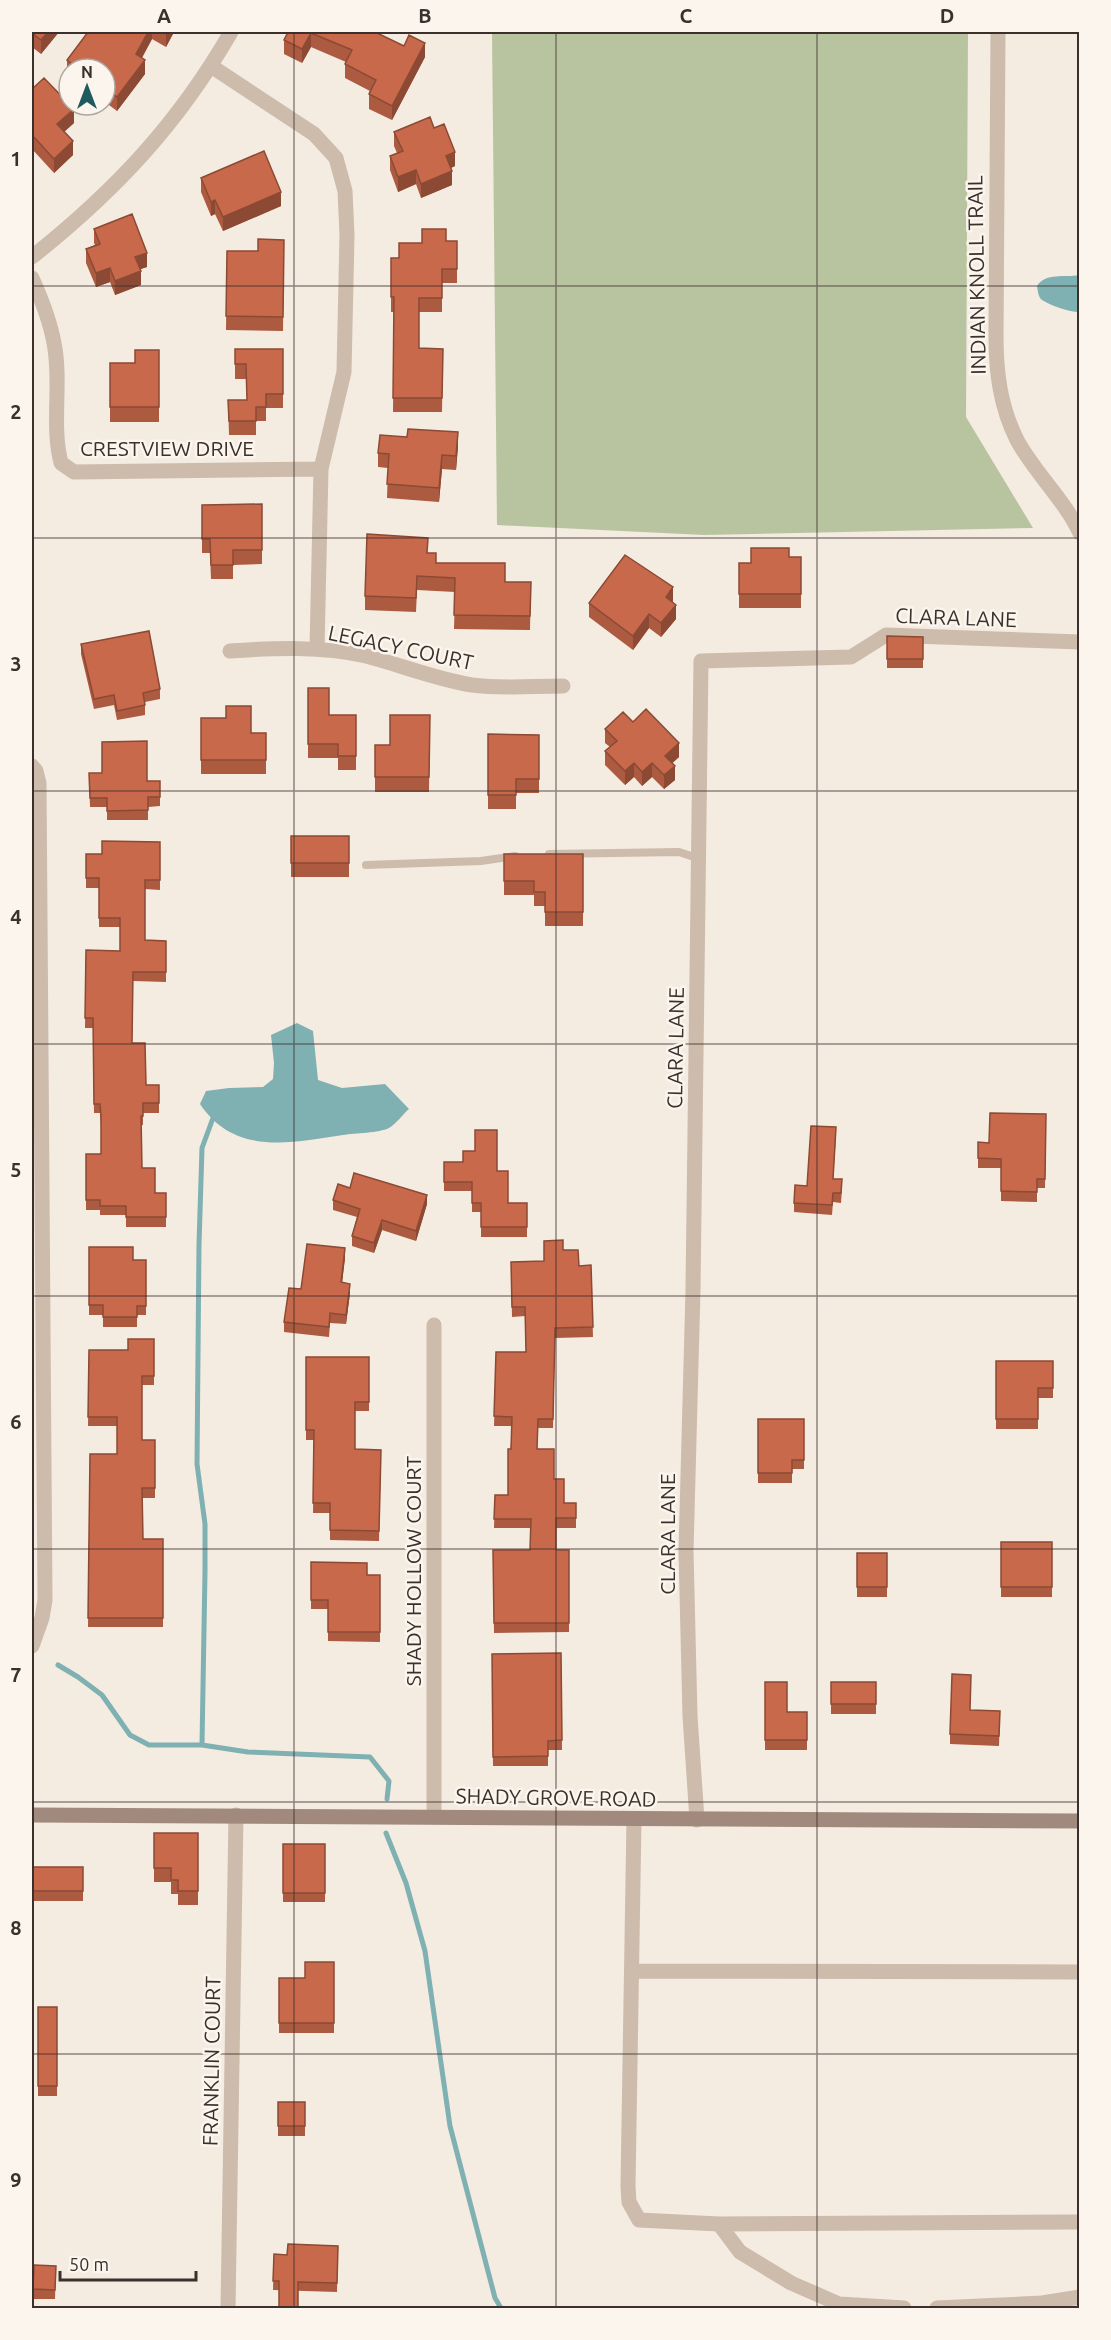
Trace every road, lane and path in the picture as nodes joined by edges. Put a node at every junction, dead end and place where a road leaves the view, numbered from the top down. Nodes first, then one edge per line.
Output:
1 (231, 32) edge
2 (998, 32) edge
3 (211, 66) junction
4 (32, 257) edge
5 (32, 278) edge
6 (321, 469) junction
7 (1080, 533) edge
8 (1080, 642) edge
9 (317, 649) junction
10 (230, 651) dead end
11 (563, 686) dead end
12 (32, 766) edge
13 (543, 854) edge
14 (522, 856) edge
15 (697, 858) junction
16 (366, 865) dead end
17 (36, 1045) edge
18 (434, 1325) dead end
19 (37, 1337) edge
20 (33, 1640) edge
21 (32, 1815) edge
22 (236, 1815) junction
23 (434, 1817) junction
24 (634, 1819) junction
25 (697, 1820) junction
26 (1080, 1821) edge
27 (632, 1971) junction
28 (1080, 1972) edge
29 (1080, 2222) edge
30 (719, 2223) junction
31 (1080, 2297) edge
32 (228, 2308) edge
33 (904, 2308) edge
34 (937, 2308) edge

1 - 3 street
2 - 7 street, INDIAN KNOLL TRAIL
3 - 4 street
3 - 6 street
5 - 6 street, CRESTVIEW DRIVE
6 - 9 street
8 - 15 street, CLARA LANE
9 - 10 street, LEGACY COURT
9 - 11 street, LEGACY COURT
12 - 17 street
13 - 15 lane
14 - 16 lane
15 - 25 street, CLARA LANE
17 - 19 street
18 - 23 street, SHADY HOLLOW COURT
19 - 20 street
21 - 22 street, SHADY GROVE ROAD
22 - 23 street, SHADY GROVE ROAD
22 - 32 street, FRANKLIN COURT
23 - 24 street, SHADY GROVE ROAD
24 - 25 street, SHADY GROVE ROAD
24 - 27 street
25 - 26 street, SHADY GROVE ROAD
27 - 28 street
27 - 30 street
29 - 30 street
30 - 33 street
31 - 34 street

